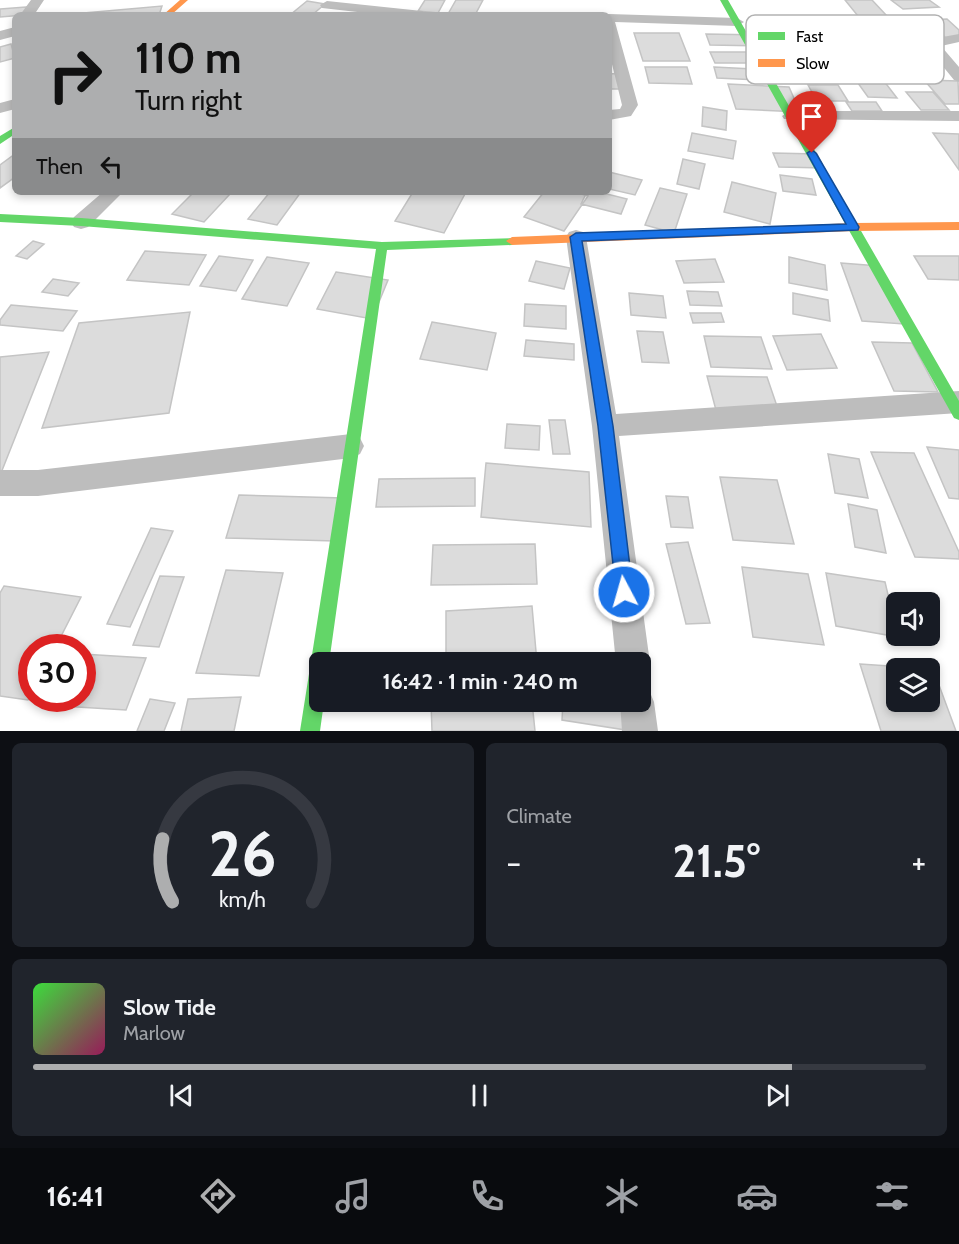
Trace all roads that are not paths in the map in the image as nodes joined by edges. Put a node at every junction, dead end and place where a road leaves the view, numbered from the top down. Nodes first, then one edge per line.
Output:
1 (184, 0) edge
2 (724, 0) edge
3 (329, 2) edge
4 (170, 12) edge
5 (401, 12) edge
6 (612, 18) edge
7 (737, 22) junction
8 (612, 36) edge
9 (746, 38) edge
10 (959, 38) edge
11 (944, 41) edge
12 (944, 59) edge
13 (959, 77) edge
14 (772, 84) edge
15 (612, 115) edge
16 (790, 116) junction
17 (959, 116) edge
18 (111, 195) edge
19 (0, 218) edge
20 (81, 222) junction
21 (959, 226) edge
22 (854, 227) junction
23 (576, 237) junction
24 (382, 246) junction
25 (956, 406) edge
26 (606, 426) junction
27 (351, 446) junction
28 (0, 483) edge
29 (632, 652) edge
30 (638, 712) edge
31 (310, 731) edge
32 (640, 731) edge

1 - 4 street
2 - 7 street
3 - 5 street
6 - 7 street
7 - 9 street
8 - 15 street
10 - 11 street
12 - 13 street
14 - 16 street
16 - 17 street
16 - 22 street
18 - 20 street
19 - 20 street
20 - 24 street
21 - 22 street
22 - 23 street
22 - 25 street
23 - 24 street
23 - 26 street
24 - 27 street
25 - 26 street
26 - 29 street
27 - 28 street
27 - 31 street
30 - 32 street

